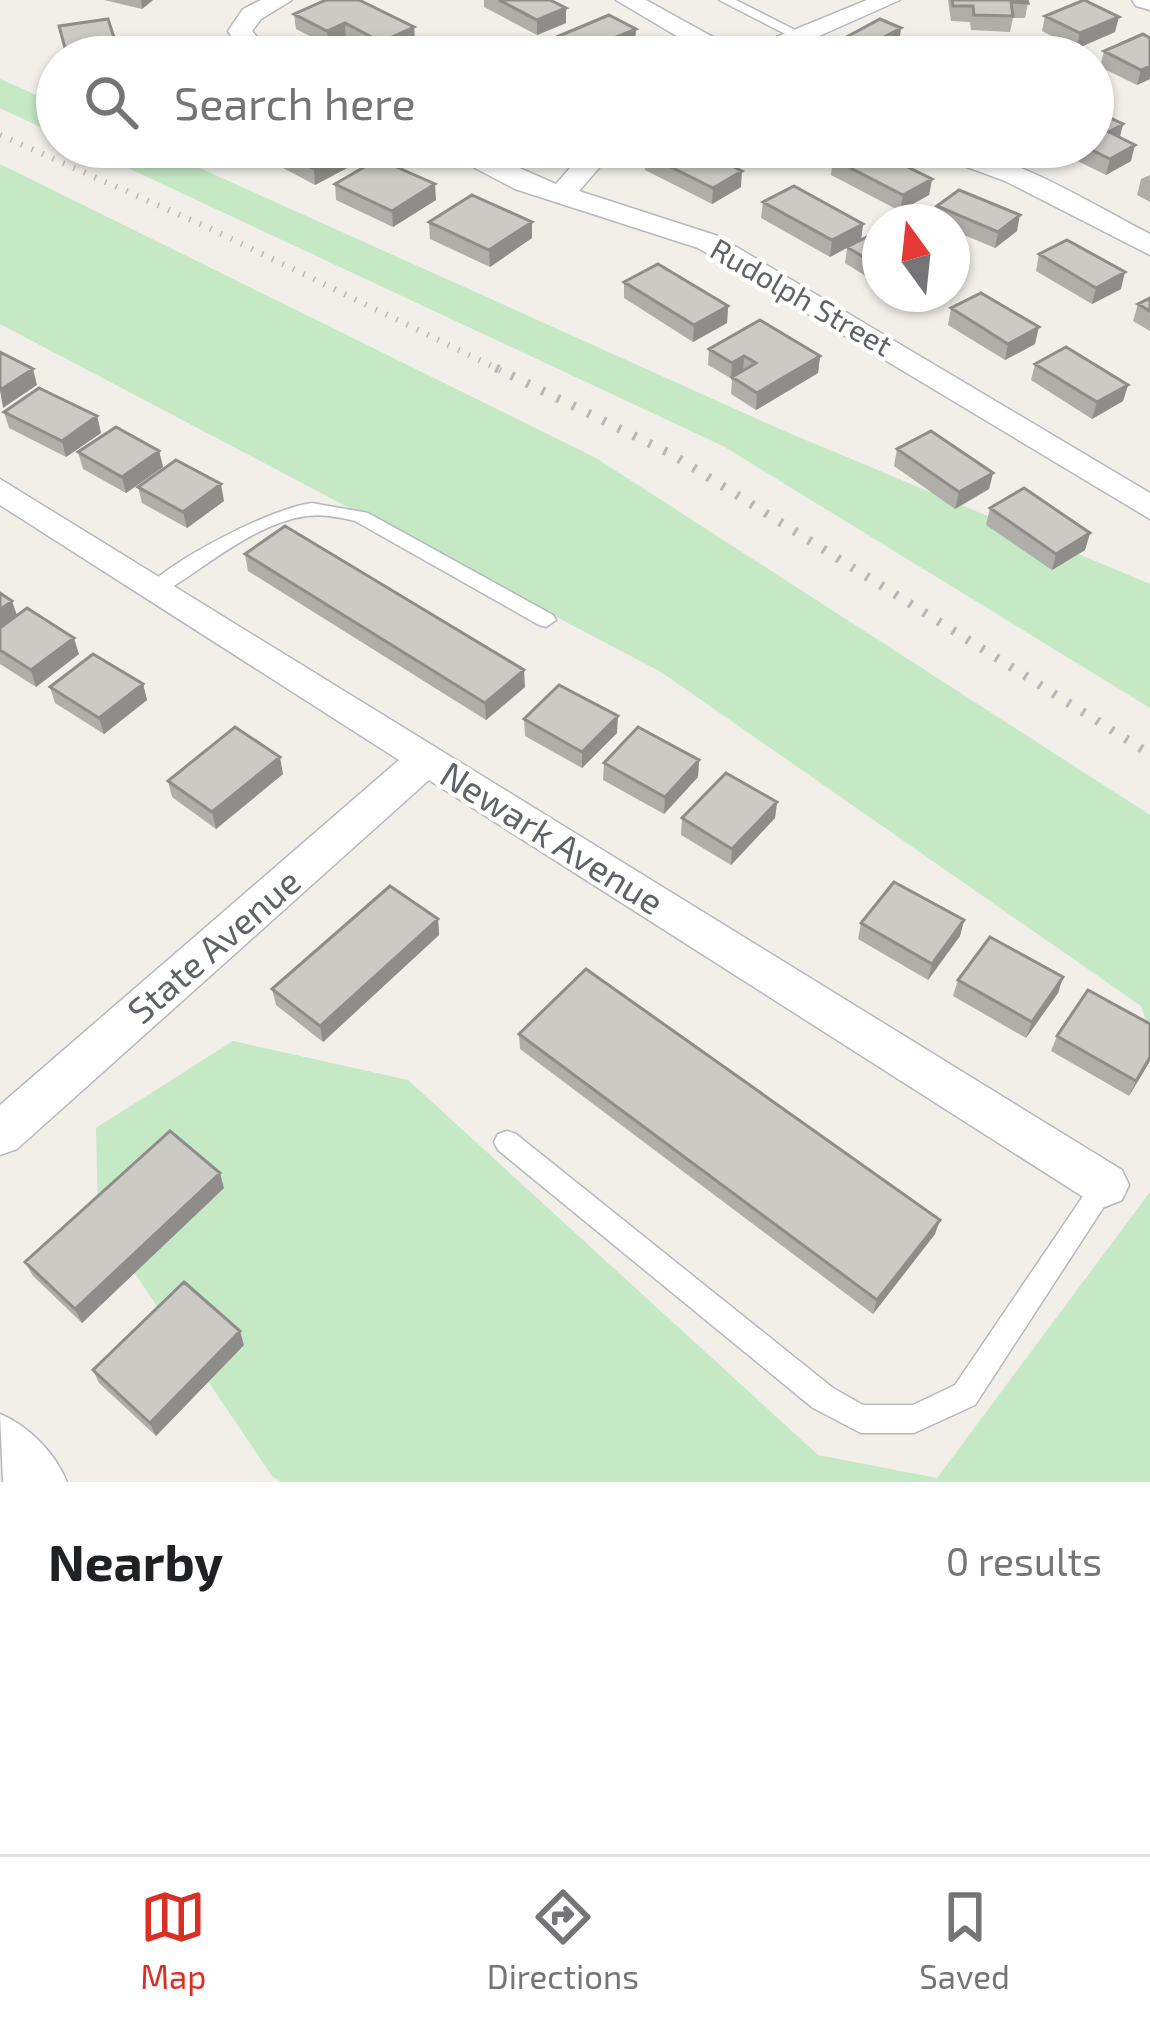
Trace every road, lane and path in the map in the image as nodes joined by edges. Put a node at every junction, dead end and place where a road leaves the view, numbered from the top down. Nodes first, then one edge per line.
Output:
1 (280, 0) edge
2 (628, 0) edge
3 (726, 0) edge
4 (888, 0) edge
5 (242, 36) edge
6 (693, 36) edge
7 (800, 36) joint
8 (496, 168) edge
9 (585, 168) edge
10 (996, 168) edge
11 (560, 196) junction
12 (1150, 246) edge
13 (0, 490) edge
14 (1150, 508) edge
15 (156, 588) junction
16 (546, 620) dead end
17 (428, 759) junction
18 (0, 1134) edge
19 (507, 1142) dead end
20 (1106, 1185) joint
21 (0, 1440) edge
22 (40, 1482) edge

1 - 5 street
2 - 6 street
3 - 7 lane
4 - 7 street
8 - 11 street, Rudolph Street
9 - 11 street
10 - 12 street
11 - 14 street, Rudolph Street
13 - 15 street, Newark Avenue
15 - 16 lane
15 - 17 street, Newark Avenue
17 - 18 street, State Avenue
17 - 20 street, Newark Avenue
19 - 20 lane
21 - 22 street

